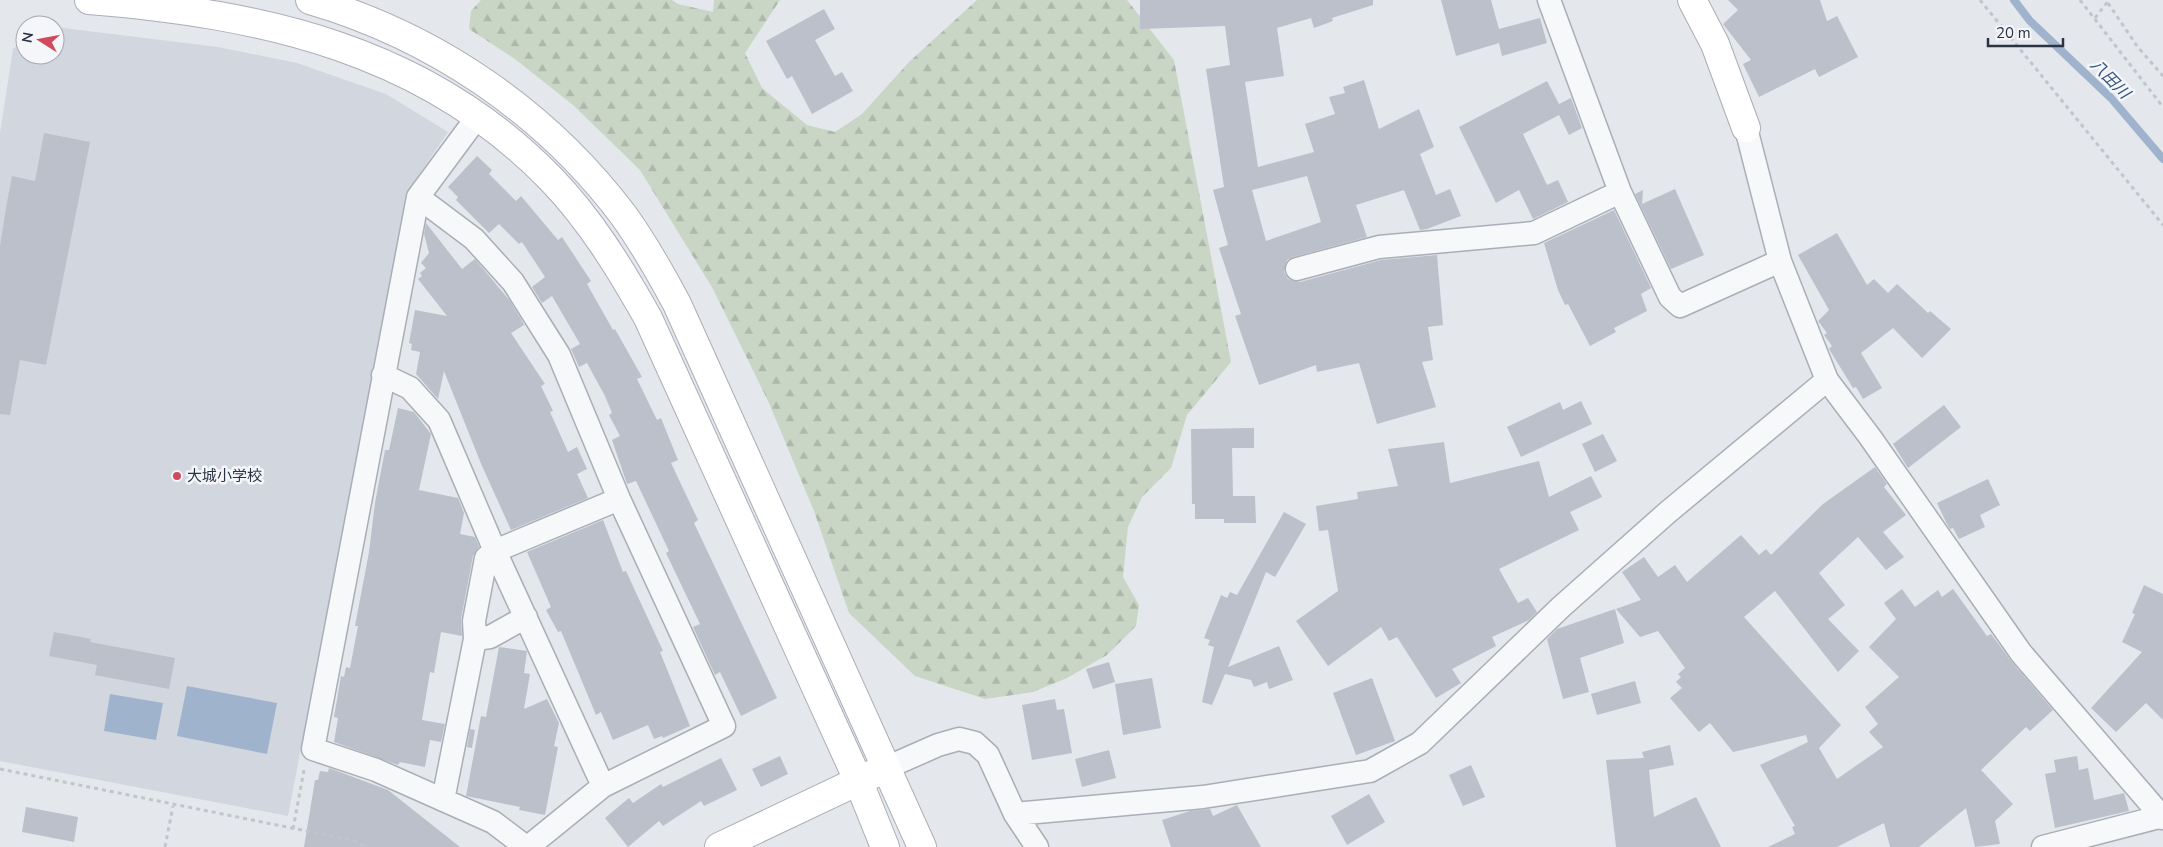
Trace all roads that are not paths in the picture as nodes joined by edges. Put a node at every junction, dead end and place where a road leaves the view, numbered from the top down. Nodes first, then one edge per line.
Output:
1 (89, 0) edge
2 (310, 0) edge
3 (1550, 0) edge
4 (1692, 0) edge
5 (478, 116) junction
6 (1746, 128) joint
7 (1620, 192) junction
8 (418, 197) junction
9 (1780, 262) junction
10 (1297, 269) dead end
11 (383, 375) junction
12 (1827, 380) junction
13 (620, 499) junction
14 (495, 551) junction
15 (526, 617) junction
16 (475, 639) junction
17 (888, 767) junction
18 (858, 780) junction
19 (603, 786) junction
20 (442, 800) junction
21 (1016, 814) junction
22 (2162, 816) edge
23 (527, 847) edge
24 (719, 847) edge
25 (885, 847) edge
26 (922, 847) edge
27 (1037, 847) edge
28 (2043, 847) edge

1 - 5 street
2 - 17 street
3 - 7 street
4 - 6 street
5 - 8 street
5 - 18 street
6 - 9 street
7 - 9 street
7 - 10 street
8 - 11 street
8 - 13 street
9 - 12 street
11 - 14 street
11 - 20 street
12 - 21 street
12 - 22 street
13 - 14 street
13 - 19 street
14 - 15 street
14 - 16 street
15 - 16 street
15 - 19 street
16 - 20 street
17 - 18 street
17 - 21 street
17 - 26 street
18 - 24 street
18 - 25 street
19 - 23 street
20 - 23 street
21 - 27 street
22 - 28 street

